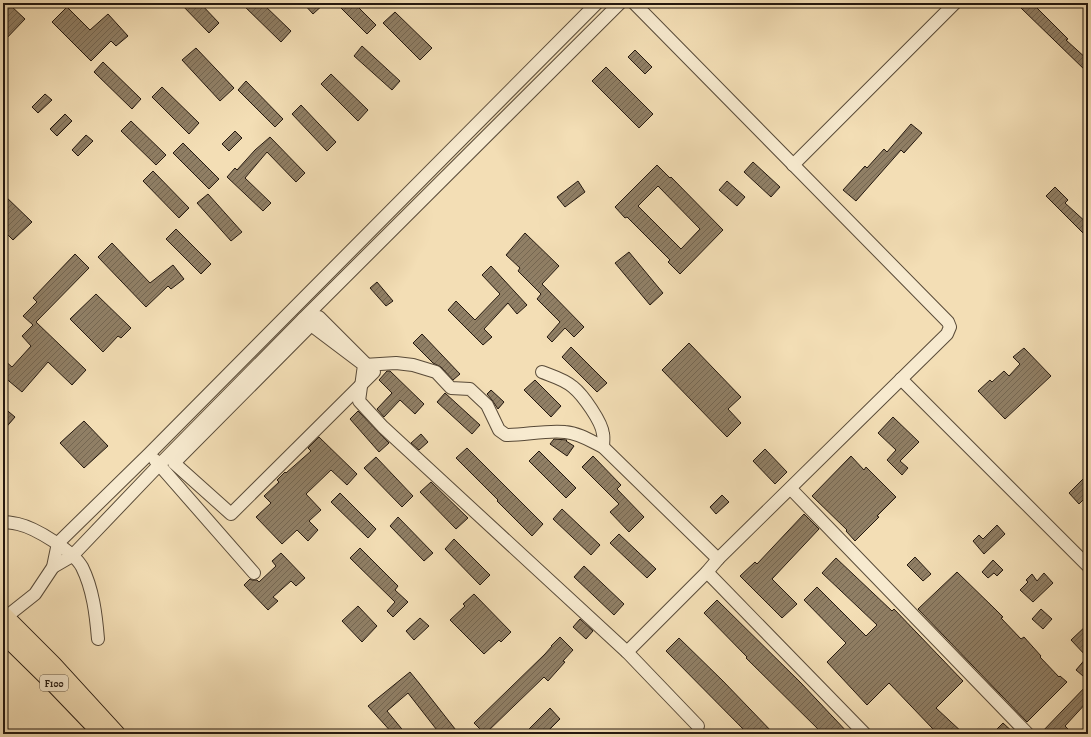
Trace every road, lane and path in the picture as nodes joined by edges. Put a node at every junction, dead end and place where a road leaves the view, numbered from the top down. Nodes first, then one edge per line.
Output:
1 (597, 3) edge
2 (620, 3) edge
3 (634, 3) edge
4 (955, 3) edge
5 (793, 165) junction
6 (303, 319) junction
7 (364, 365) junction
8 (542, 372) dead end
9 (901, 380) junction
10 (603, 447) junction
11 (149, 454) junction
12 (174, 463) joint
13 (159, 465) junction
14 (791, 488) junction
15 (3, 522) edge
16 (58, 544) junction
17 (72, 556) junction
18 (718, 559) junction
19 (1088, 566) edge
20 (53, 567) junction
21 (707, 572) junction
22 (254, 573) dead end
23 (4, 622) edge
24 (98, 639) dead end
25 (626, 652) junction
26 (698, 726) dead end
27 (103, 734) edge
28 (117, 734) edge
29 (865, 734) edge
30 (1028, 734) edge

1 - 11 street
2 - 6 street
3 - 5 street
4 - 5 street
5 - 9 street
6 - 7 street
6 - 13 street
7 - 10 street
7 - 25 street
8 - 10 street
9 - 14 street
9 - 19 street
10 - 18 street
11 - 13 street
11 - 16 street
12 - 12 street
13 - 17 street
13 - 22 street
14 - 18 street
14 - 30 street
15 - 16 street
16 - 17 street
16 - 20 street
17 - 20 street
17 - 24 street
18 - 21 street
20 - 23 street
21 - 25 street
21 - 29 street
23 - 27 highway, F100
23 - 28 main road
25 - 26 street

